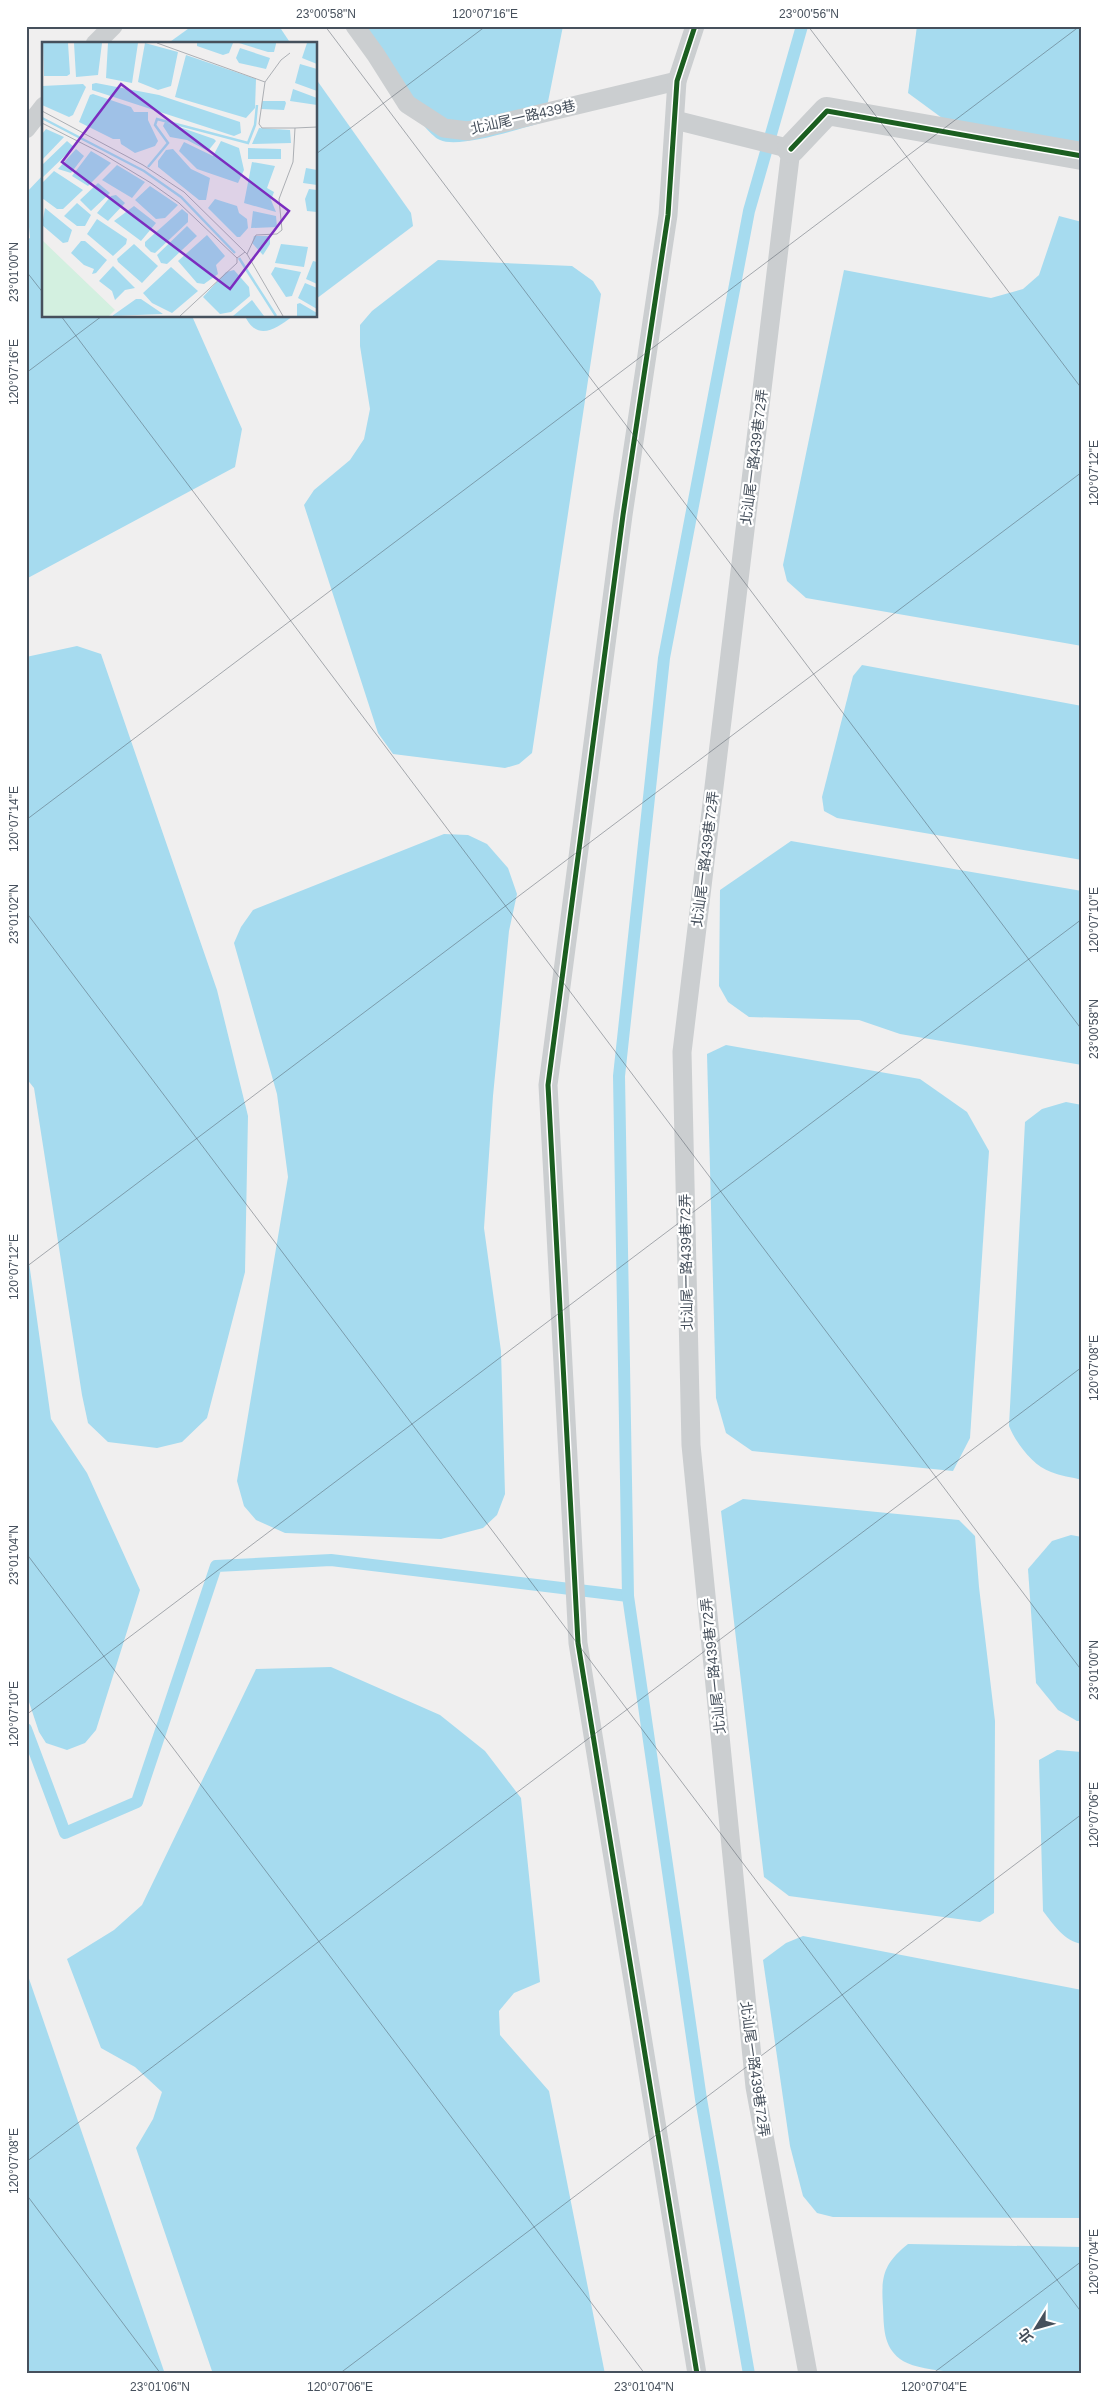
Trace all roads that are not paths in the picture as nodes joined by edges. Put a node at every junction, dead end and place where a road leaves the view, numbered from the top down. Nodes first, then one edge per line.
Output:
1 (113, 26) edge
2 (355, 26) edge
3 (695, 26) edge
4 (97, 42) edge
5 (677, 81) junction
6 (42, 109) edge
7 (675, 120) junction
8 (26, 129) edge
9 (791, 149) junction
10 (1082, 156) edge
11 (697, 2374) edge
12 (808, 2374) edge

1 - 4 lane
2 - 5 lane, 北汕尾一路439巷
3 - 5 lane
5 - 7 lane
6 - 8 lane
7 - 9 lane
7 - 11 lane
9 - 10 street
9 - 12 lane, 北汕尾一路439巷72弄

